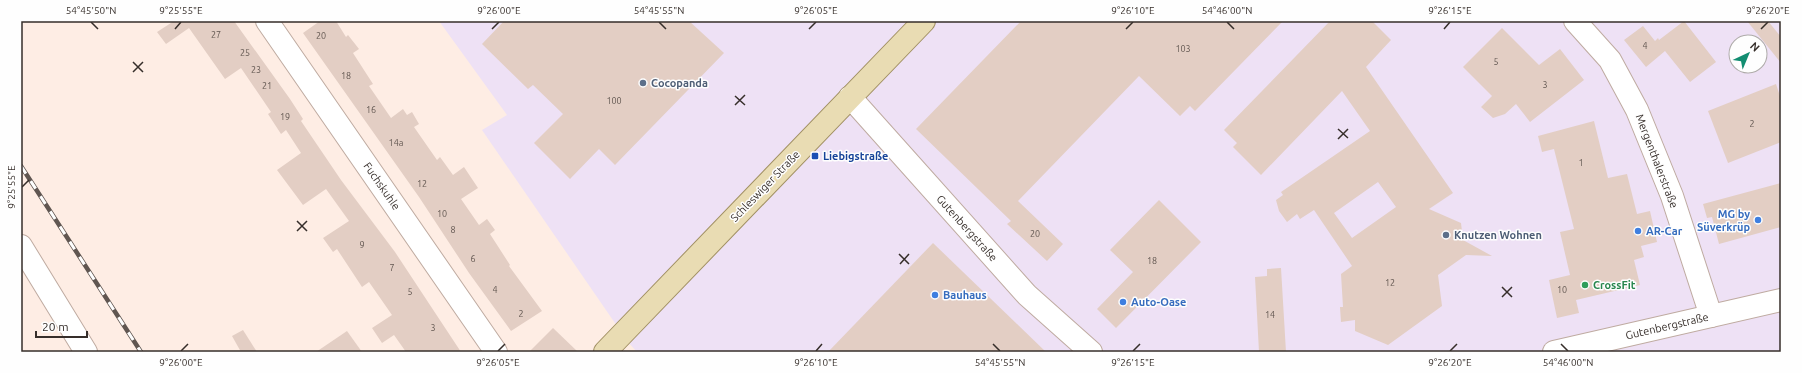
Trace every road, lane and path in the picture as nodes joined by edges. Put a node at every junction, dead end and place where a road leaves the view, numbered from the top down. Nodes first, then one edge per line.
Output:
1 (267, 21) edge
2 (924, 21) edge
3 (1575, 21) edge
4 (850, 97) junction
5 (21, 246) edge
6 (1781, 300) edge
7 (1711, 316) junction
8 (86, 352) edge
9 (496, 352) edge
10 (605, 352) edge
11 (1091, 352) edge
12 (1554, 352) edge

1 - 9 street, Fuchskuhle
2 - 4 main road, Schleswiger Straße
3 - 7 street, Mergenthalerstraße
4 - 10 main road, Schleswiger Straße
4 - 11 street, Gutenbergstraße
5 - 8 street
6 - 7 street, Gutenbergstraße
7 - 12 street, Gutenbergstraße

